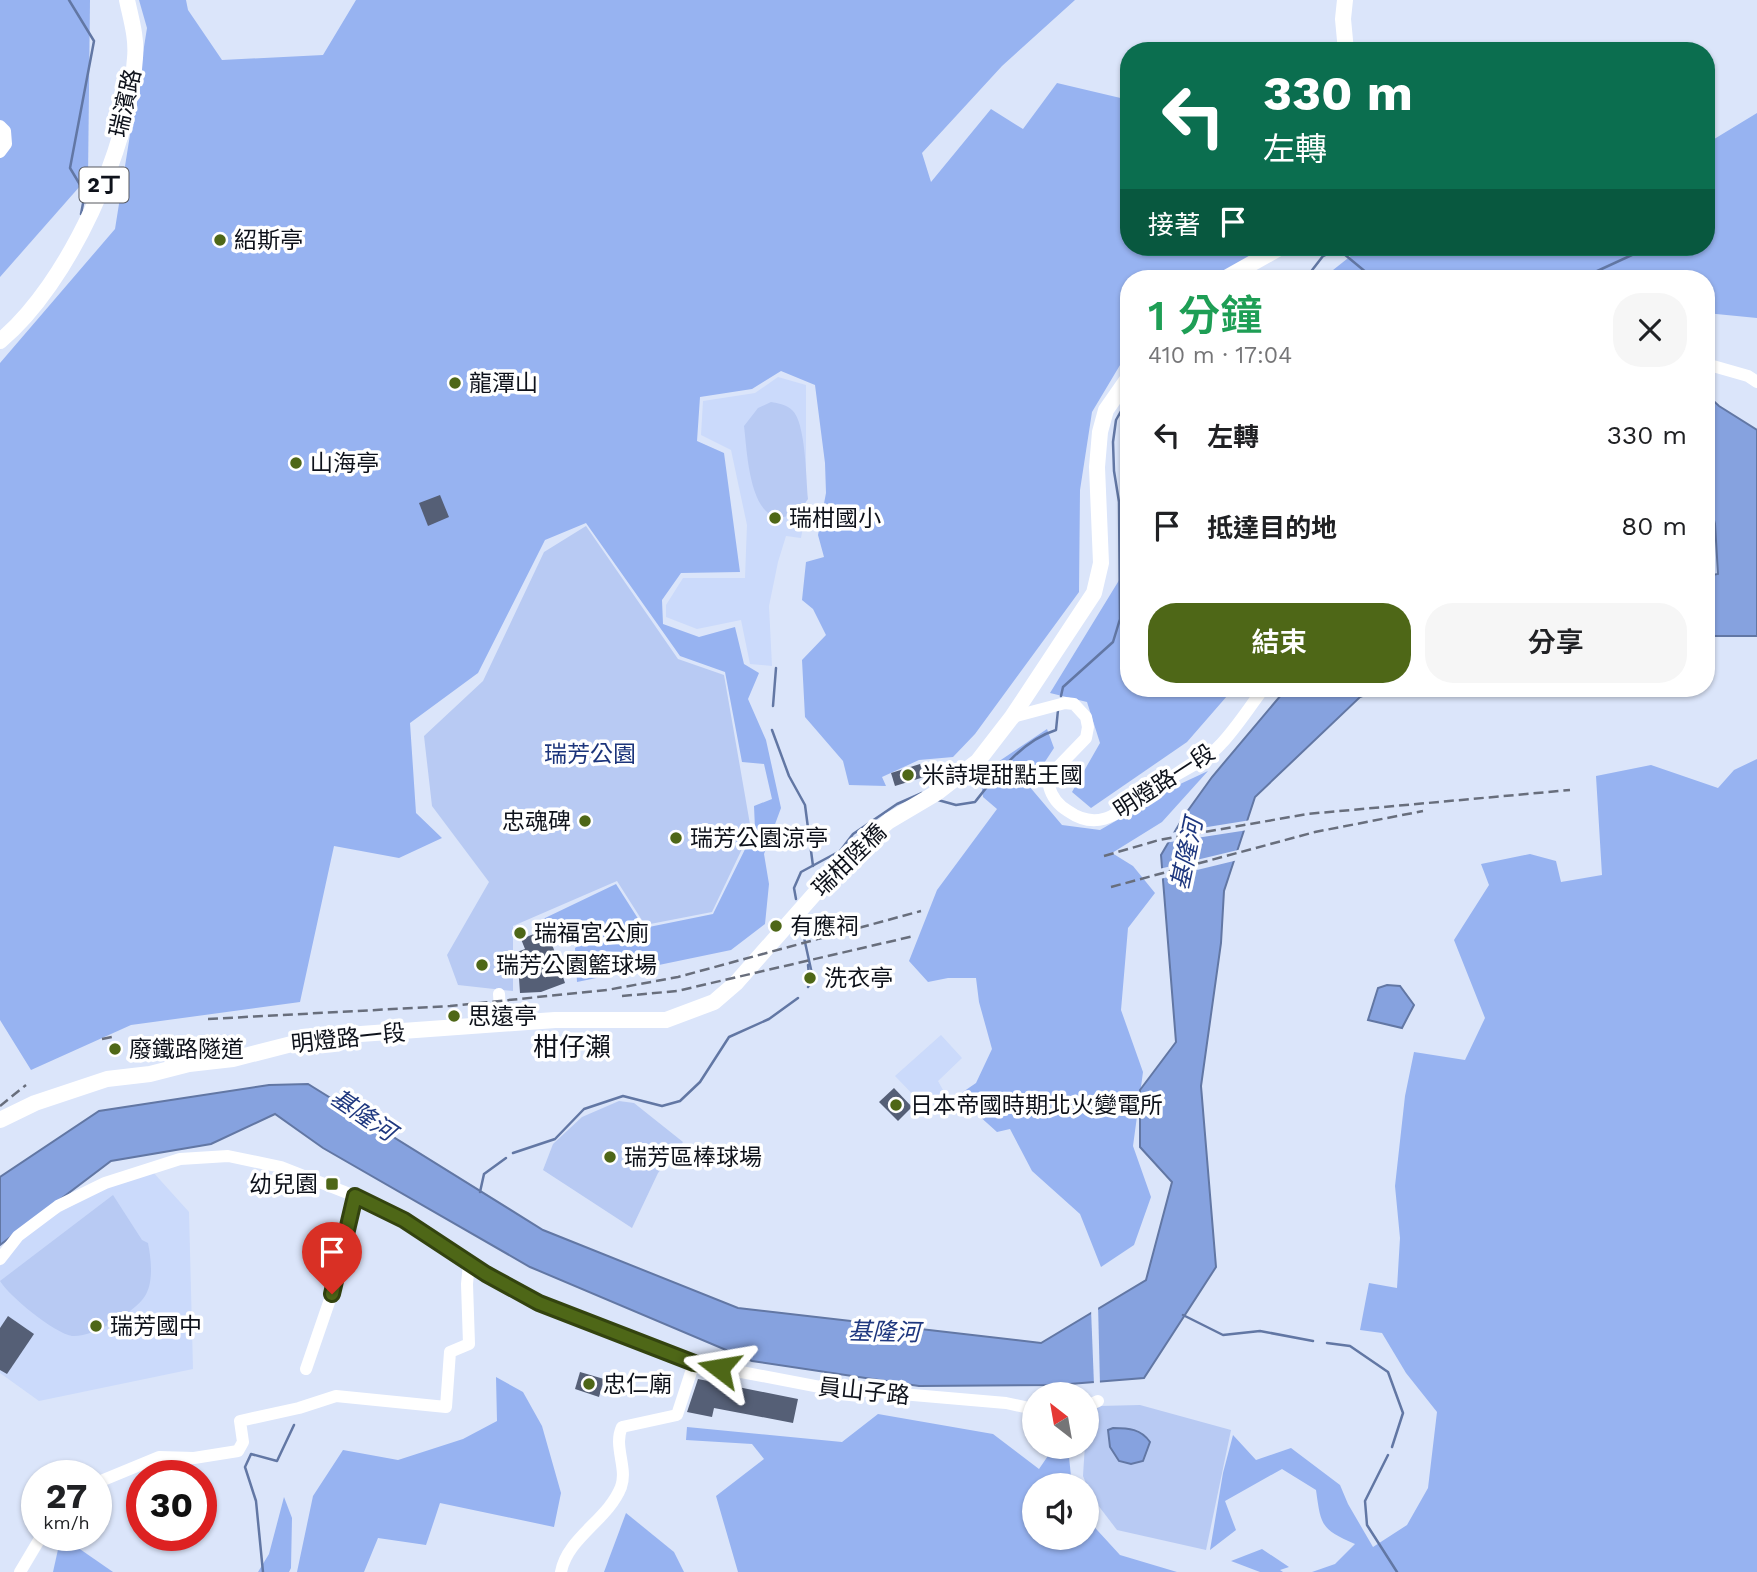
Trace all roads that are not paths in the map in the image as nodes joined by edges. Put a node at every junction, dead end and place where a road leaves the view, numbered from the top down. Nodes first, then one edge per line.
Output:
1 (127, 0) edge
2 (1346, 0) edge
3 (1345, 42) edge
4 (0, 126) edge
5 (0, 152) edge
6 (1265, 256) edge
7 (1240, 270) edge
8 (0, 341) edge
9 (1715, 367) edge
10 (1757, 382) edge
11 (1120, 390) edge
12 (1257, 697) edge
13 (1012, 717) junction
14 (499, 995) dead end
15 (555, 1020) junction
16 (666, 1020) joint
17 (501, 1023) junction
18 (0, 1120) edge
19 (355, 1196) junction
20 (0, 1259) edge
21 (469, 1263) junction
22 (694, 1363) junction
23 (306, 1369) dead end
24 (1022, 1406) edge
25 (112, 1476) edge
26 (32, 1551) edge
27 (20, 1572) edge
28 (561, 1572) edge

1 - 8 main road, 瑞濱路 / 2丁
2 - 3 main road
4 - 5 street
6 - 7 main road
9 - 10 street
11 - 13 main road
12 - 13 street, 明燈路一段
13 - 16 main road, 瑞柑陸橋
14 - 17 street
15 - 15 street
15 - 16 main road, 明燈路一段
15 - 17 main road, 明燈路一段
17 - 18 main road, 明燈路一段
19 - 20 street, 員山子路
19 - 21 street, 員山子路
19 - 23 street
21 - 22 street, 員山子路
21 - 25 street
22 - 24 street, 員山子路
22 - 28 street
26 - 27 street

